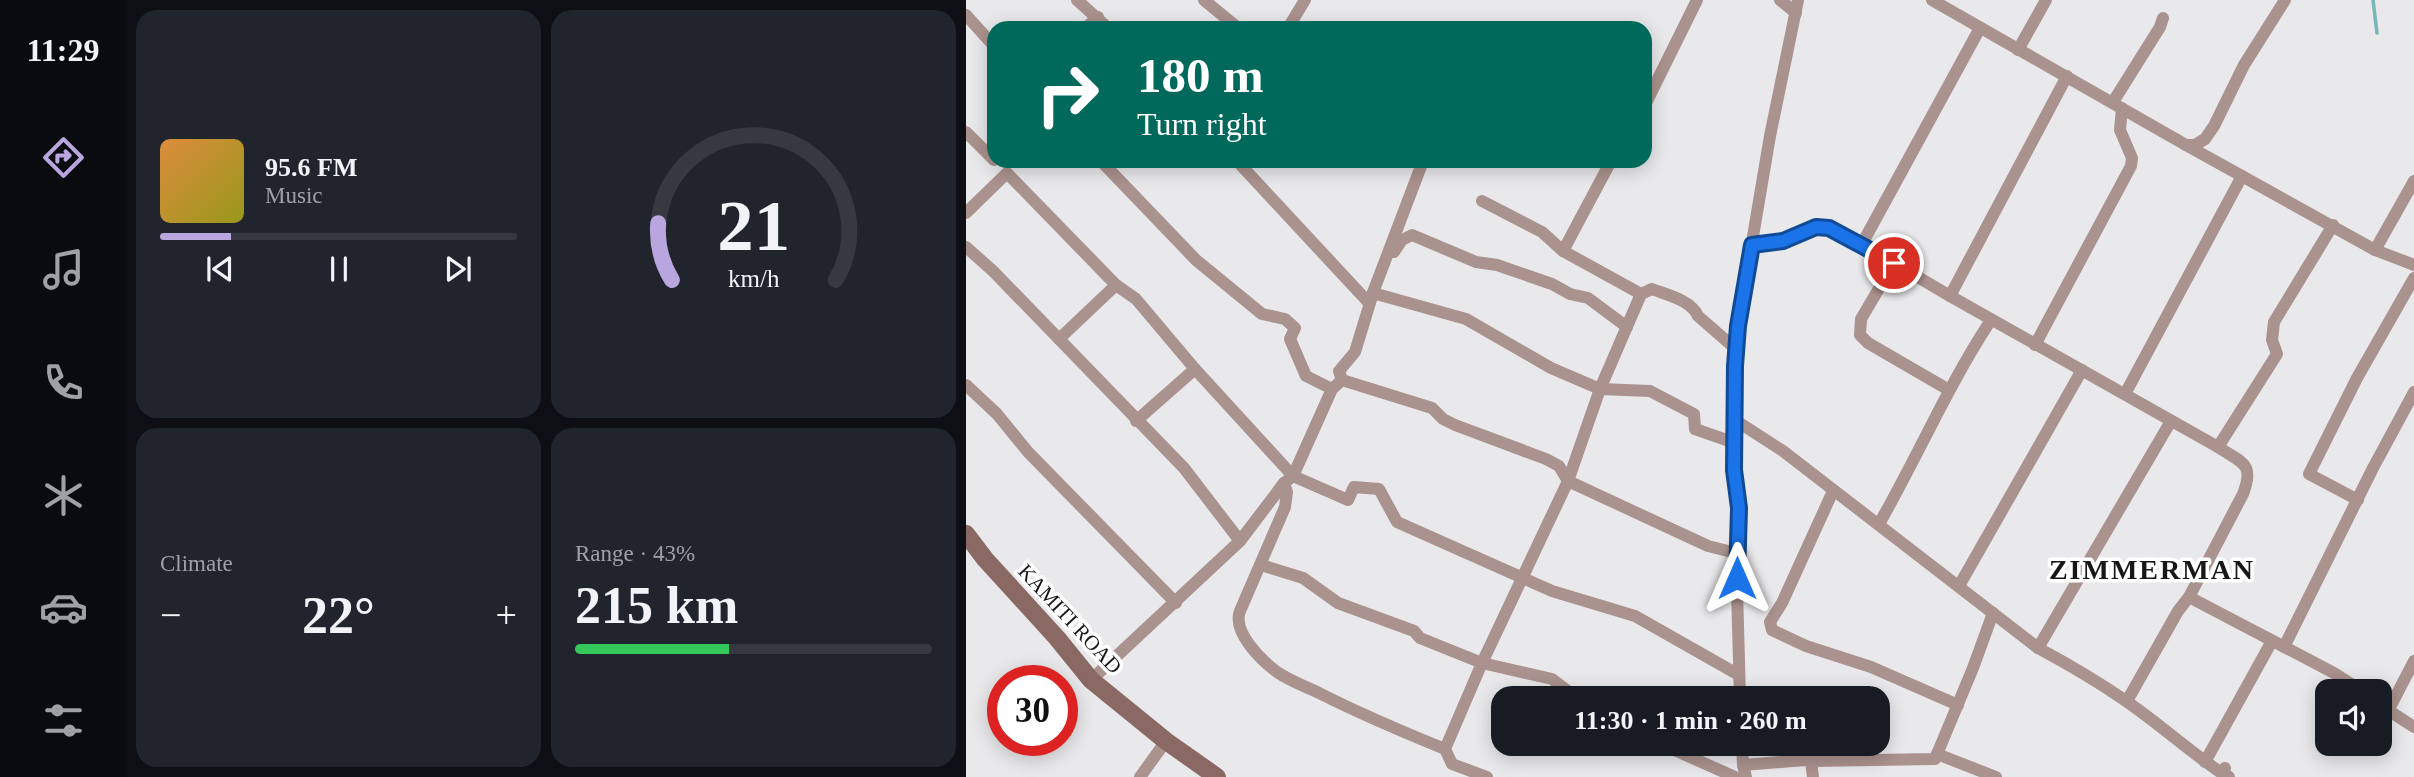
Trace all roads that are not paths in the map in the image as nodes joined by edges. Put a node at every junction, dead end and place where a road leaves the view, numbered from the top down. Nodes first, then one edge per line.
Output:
1 (1077, 0) edge
2 (1204, 0) edge
3 (1305, 0) edge
4 (1696, 0) edge
5 (1780, 0) edge
6 (2046, 0) edge
7 (2285, 0) edge
8 (1934, 1) edge
9 (1797, 6) edge
10 (966, 15) edge
11 (1098, 17) junction
12 (2163, 18) dead end
13 (1093, 21) edge
14 (1102, 21) edge
15 (1230, 21) edge
16 (1292, 21) edge
17 (1980, 28) junction
18 (987, 38) edge
19 (2018, 50) junction
20 (2067, 76) junction
21 (1652, 91) edge
22 (2118, 105) junction
23 (966, 132) edge
24 (2186, 145) junction
25 (987, 154) edge
26 (1002, 168) edge
27 (1107, 168) edge
28 (1244, 168) edge
29 (1420, 168) edge
30 (1607, 168) edge
31 (1007, 173) junction
32 (2242, 176) junction
33 (2414, 181) edge
34 (1482, 201) dead end
35 (966, 213) edge
36 (2333, 225) junction
37 (1862, 244) junction
38 (1752, 245) junction
39 (966, 247) edge
40 (2375, 250) junction
41 (1563, 251) junction
42 (1894, 263) junction
43 (2414, 265) edge
44 (2414, 278) edge
45 (1116, 285) junction
46 (1641, 294) junction
47 (1950, 296) junction
48 (1371, 298) junction
49 (1991, 320) junction
50 (1627, 327) junction
51 (1059, 339) junction
52 (2035, 345) junction
53 (1737, 350) junction
54 (1195, 369) junction
55 (2082, 370) junction
56 (1337, 384) junction
57 (966, 385) edge
58 (1600, 389) junction
59 (1949, 390) junction
60 (2414, 392) edge
61 (2125, 394) junction
62 (1735, 420) junction
63 (1136, 421) junction
64 (2171, 421) junction
65 (1735, 443) junction
66 (2218, 447) junction
67 (1289, 480) junction
68 (1568, 481) junction
69 (1833, 491) junction
70 (2358, 500) junction
71 (1879, 524) junction
72 (966, 534) edge
73 (1240, 541) junction
74 (1736, 553) junction
75 (1261, 565) junction
76 (1522, 578) junction
77 (1959, 586) junction
78 (2189, 597) junction
79 (1176, 603) junction
80 (1993, 612) junction
81 (2272, 641) junction
82 (2284, 647) junction
83 (2038, 648) junction
84 (2414, 661) edge
85 (1482, 663) junction
86 (1740, 675) junction
87 (2343, 679) edge
88 (1091, 680) junction
89 (1561, 686) edge
90 (1740, 686) edge
91 (2392, 695) edge
92 (2127, 701) junction
93 (1958, 705) junction
94 (2392, 713) edge
95 (2414, 727) edge
96 (1166, 741) junction
97 (1445, 749) junction
98 (1937, 754) junction
99 (1688, 756) edge
100 (1811, 761) junction
101 (2206, 762) junction
102 (1744, 771) edge
103 (1140, 777) edge
104 (1217, 777) edge
105 (1487, 777) edge
106 (1735, 777) edge
107 (1813, 777) edge
108 (1996, 777) edge
109 (2229, 777) edge

1 - 11 street
2 - 15 street
3 - 16 street
4 - 21 street
5 - 9 street
6 - 19 street
7 - 24 street
8 - 17 street
9 - 38 street
10 - 18 street
11 - 13 street
11 - 14 street
12 - 22 street
17 - 19 street
17 - 37 street
19 - 20 street
20 - 22 street
20 - 47 street
22 - 24 street
22 - 52 street
23 - 25 street
24 - 32 street
26 - 31 street
27 - 56 street
28 - 48 street
29 - 48 street
30 - 41 street
31 - 35 street
31 - 45 street
32 - 36 street
32 - 61 street
33 - 40 street
34 - 41 street
36 - 40 street
36 - 66 street
37 - 38 street
37 - 42 street
38 - 53 street
39 - 51 street
40 - 43 street
41 - 46 street
42 - 47 street
42 - 59 street
44 - 70 street
45 - 51 street
45 - 54 street
46 - 50 street
46 - 53 street
47 - 49 street
48 - 50 street
48 - 56 street
48 - 58 street
49 - 52 street
49 - 59 street
50 - 58 street
51 - 63 street
52 - 55 street
53 - 62 street
54 - 63 street
54 - 67 street
55 - 61 street
55 - 77 street
56 - 67 street
56 - 68 street
57 - 79 street
58 - 65 street
58 - 68 street
59 - 71 street
60 - 70 street
61 - 64 street
62 - 65 street
62 - 69 street
63 - 73 street
64 - 66 street
64 - 83 street
65 - 74 street
66 - 78 street
67 - 73 street
67 - 75 street
67 - 76 street
68 - 74 street
68 - 76 street
69 - 71 street
69 - 93 street
70 - 82 street
71 - 77 street
72 - 88 main road, KAMITI ROAD
73 - 79 street
74 - 86 street
75 - 85 street
75 - 97 street
76 - 85 street
76 - 86 street
77 - 80 street
78 - 81 street
78 - 92 street
79 - 88 street
80 - 83 street
80 - 93 street
81 - 82 street
81 - 101 street
82 - 87 street
83 - 92 street
84 - 91 street
85 - 89 street
85 - 97 street
86 - 90 street
88 - 96 main road, KAMITI ROAD
92 - 101 street
93 - 98 street
94 - 95 street
96 - 103 street
96 - 104 main road, KAMITI ROAD
97 - 105 street
98 - 100 street
98 - 108 street
99 - 106 street
100 - 102 street
100 - 107 street
101 - 109 street

